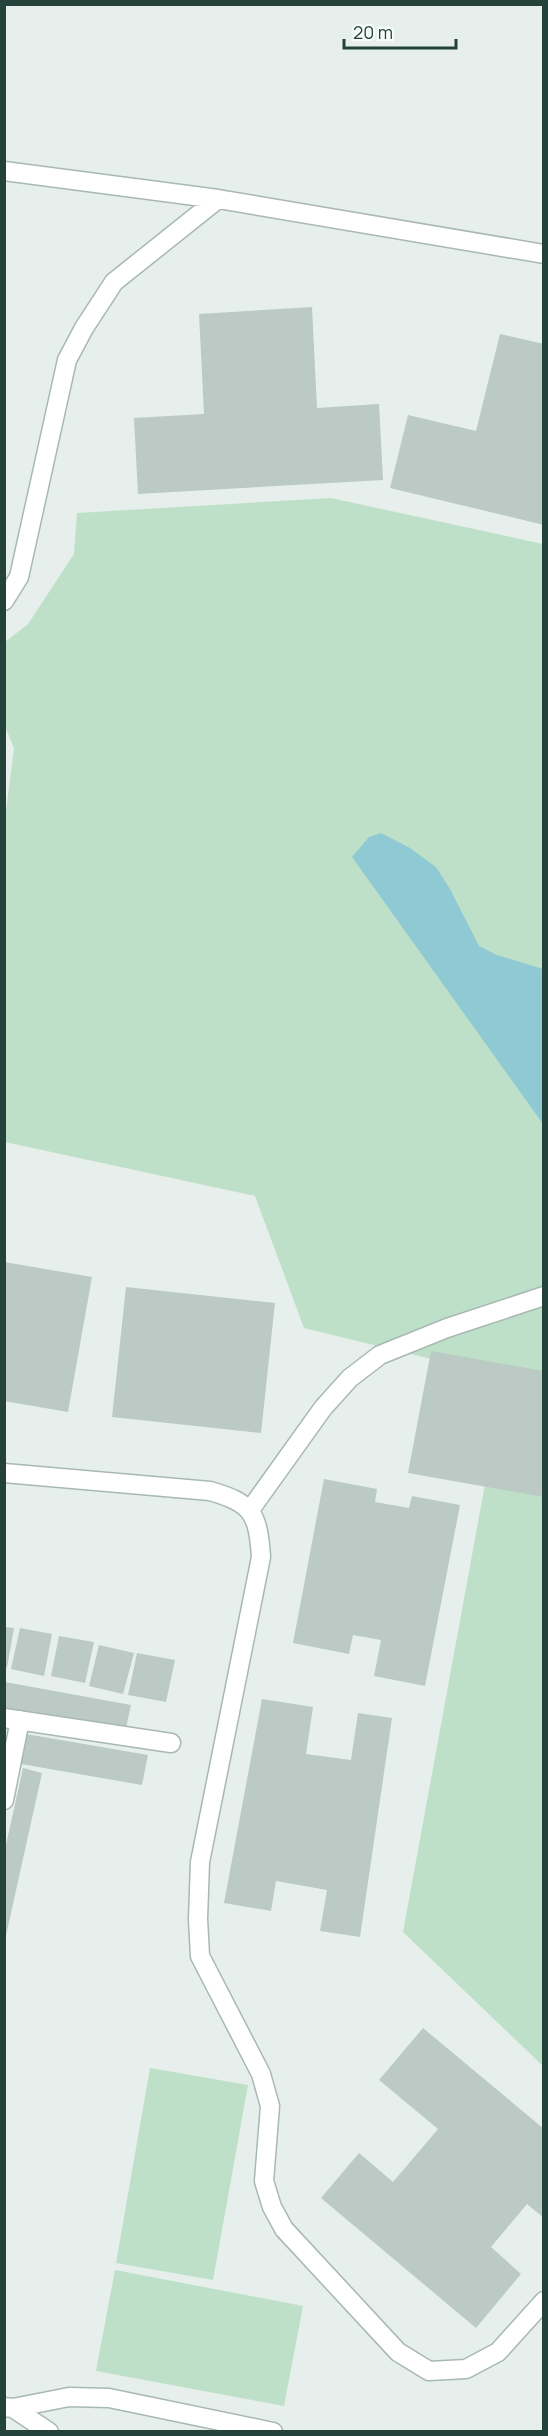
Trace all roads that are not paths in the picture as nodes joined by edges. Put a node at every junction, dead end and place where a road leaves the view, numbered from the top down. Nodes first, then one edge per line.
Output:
1 (4, 171) edge
2 (218, 199) junction
3 (543, 254) edge
4 (4, 601) edge
5 (543, 1296) edge
6 (4, 1473) edge
7 (250, 1510) junction
8 (12, 1719) edge
9 (171, 1743) dead end
10 (4, 1800) edge
11 (543, 2301) edge
12 (9, 2408) edge
13 (49, 2432) edge
14 (273, 2432) edge

1 - 2 street
2 - 3 street
2 - 4 street
5 - 7 street
6 - 7 street
7 - 11 street
8 - 9 street
8 - 10 street
12 - 13 street
12 - 14 street

